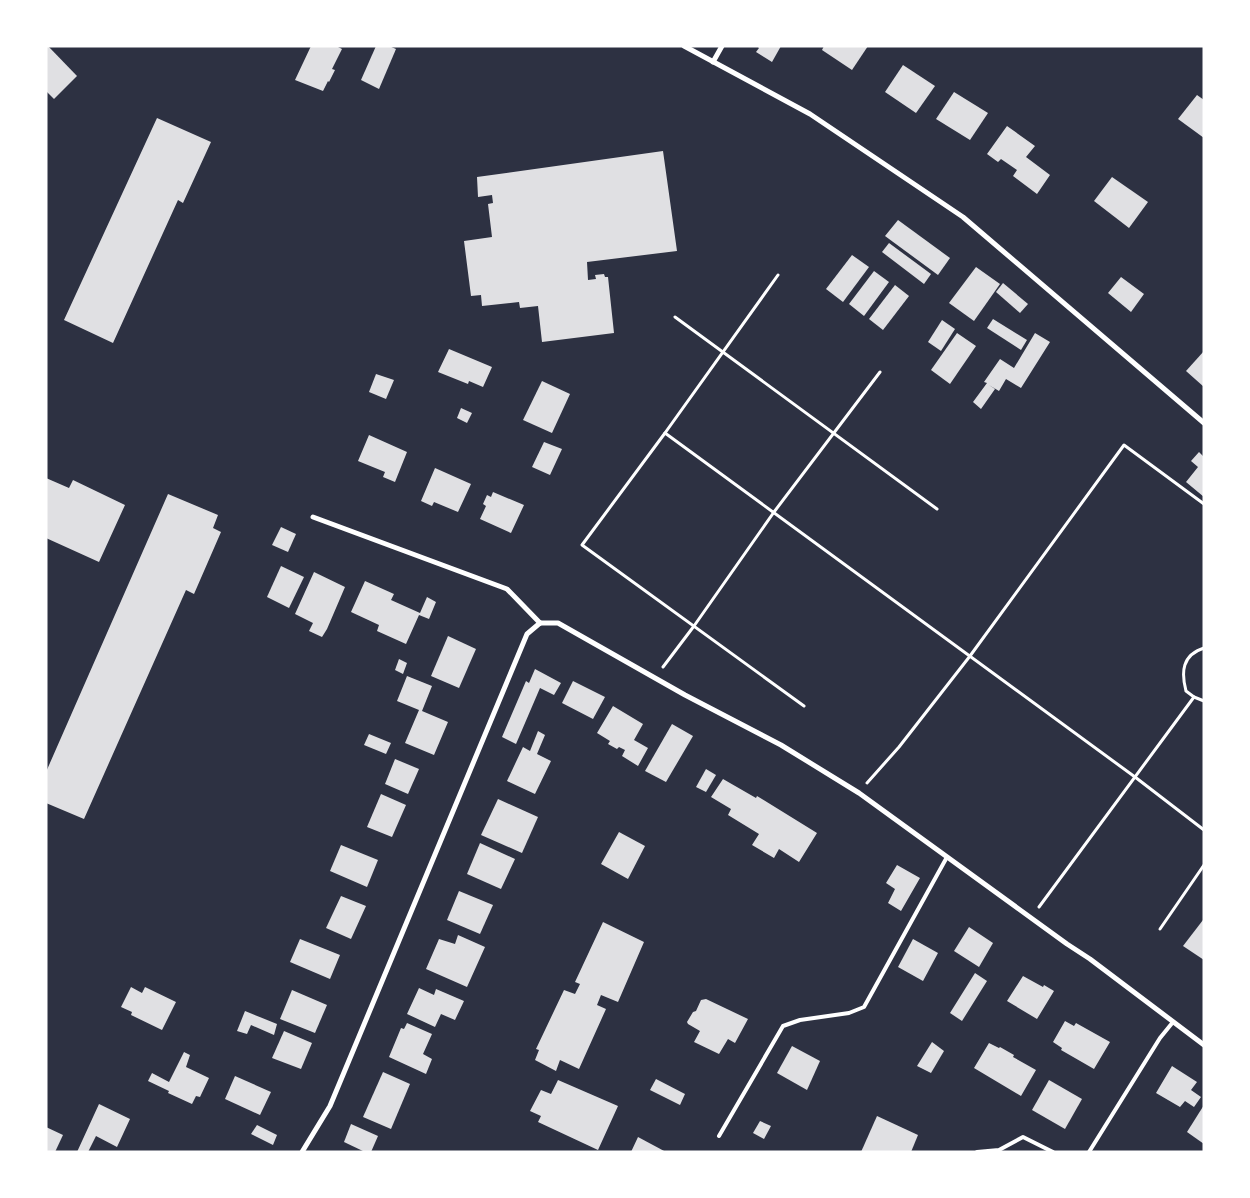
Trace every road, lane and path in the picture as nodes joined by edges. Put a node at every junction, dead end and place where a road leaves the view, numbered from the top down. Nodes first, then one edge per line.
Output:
1 (684, 46) edge
2 (722, 46) edge
3 (714, 62) junction
4 (778, 276) dead end
5 (675, 317) dead end
6 (722, 352) junction
7 (880, 372) dead end
8 (1204, 422) edge
9 (665, 433) junction
10 (833, 434) junction
11 (1204, 504) edge
12 (937, 509) dead end
13 (774, 512) junction
14 (313, 517) dead end
15 (540, 623) junction
16 (694, 626) junction
17 (1204, 648) edge
18 (970, 656) junction
19 (655, 678) junction
20 (1194, 697) junction
21 (1204, 701) edge
22 (804, 706) dead end
23 (1135, 777) junction
24 (858, 793) junction
25 (1204, 830) edge
26 (947, 857) junction
27 (1204, 865) edge
28 (1031, 918) junction
29 (1160, 929) dead end
30 (1173, 1022) junction
31 (1204, 1045) edge
32 (719, 1136) dead end
33 (302, 1152) edge
34 (977, 1152) edge
35 (1054, 1152) edge
36 (1089, 1152) edge

1 - 3 street
2 - 3 street
3 - 8 street
4 - 6 path
5 - 6 path
6 - 9 path
6 - 10 path
7 - 10 path
9 - 13 path
9 - 16 path
10 - 12 path
10 - 13 path
11 - 18 path
13 - 16 path
13 - 18 path
14 - 15 street
15 - 19 street
15 - 33 street
16 - 19 path
16 - 22 path
17 - 20 path
18 - 23 path
18 - 24 path
19 - 24 street
20 - 21 path
20 - 23 path
23 - 25 path
23 - 28 path
24 - 26 street
26 - 28 street
26 - 32 lane
27 - 29 path
28 - 30 street
30 - 31 street
30 - 36 lane
34 - 35 lane

